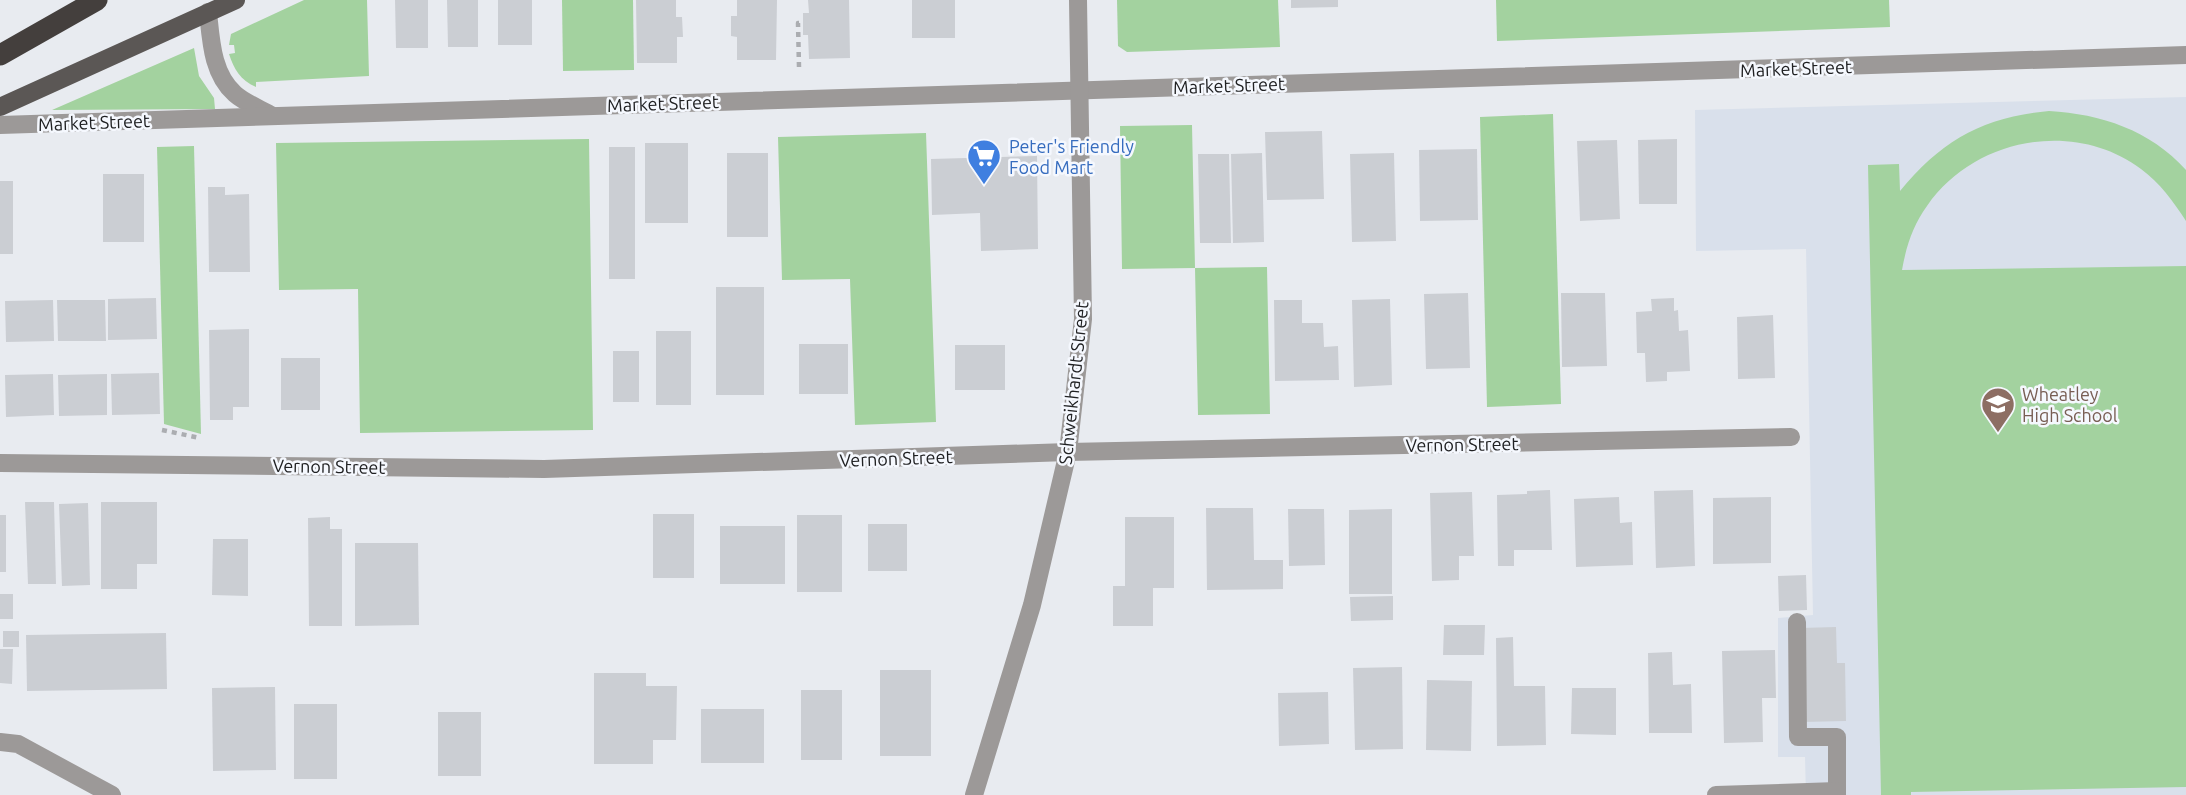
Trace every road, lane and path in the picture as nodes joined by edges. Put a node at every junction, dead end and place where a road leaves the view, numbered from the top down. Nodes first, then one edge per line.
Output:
1 (97, 0) edge
2 (236, 0) edge
3 (1078, 0) edge
4 (208, 12) junction
5 (803, 23) dead end
6 (0, 55) edge
7 (2186, 55) edge
8 (799, 66) dead end
9 (1079, 90) junction
10 (0, 107) edge
11 (273, 116) junction
12 (0, 125) edge
13 (162, 430) dead end
14 (1791, 436) dead end
15 (201, 439) dead end
16 (1068, 452) junction
17 (0, 463) edge
18 (1797, 622) dead end
19 (0, 742) edge
20 (1837, 793) edge
21 (112, 795) edge
22 (974, 795) edge
23 (1716, 795) edge

1 - 6 highway
2 - 4 main road
3 - 9 street, Schweikhardt Street
4 - 10 main road
4 - 11 street
5 - 8 path
7 - 9 street, Market Street
9 - 11 street, Market Street
9 - 16 street, Schweikhardt Street
11 - 12 street, Market Street
13 - 15 path
14 - 16 street, Vernon Street
16 - 17 street, Vernon Street
16 - 22 street, Schweikhardt Street
18 - 20 street
19 - 21 street
20 - 23 street

